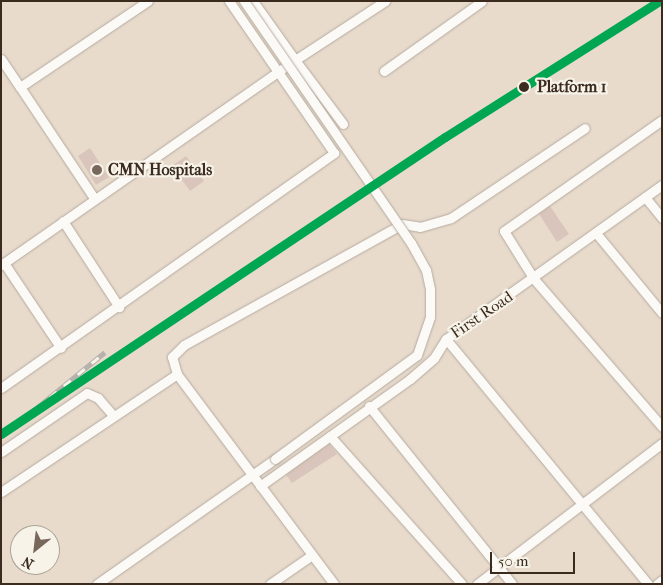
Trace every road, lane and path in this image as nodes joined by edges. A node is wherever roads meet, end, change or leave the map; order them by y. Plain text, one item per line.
1 (148, 1) edge
2 (228, 1) edge
3 (244, 1) edge
4 (253, 1) edge
5 (385, 1) edge
6 (482, 1) edge
7 (1, 59) edge
8 (295, 60) junction
9 (384, 71) dead end
10 (278, 72) junction
11 (20, 87) junction
12 (662, 120) edge
13 (343, 124) dead end
14 (585, 128) dead end
15 (662, 185) edge
16 (645, 197) junction
17 (94, 198) junction
18 (662, 218) edge
19 (63, 220) junction
20 (596, 233) junction
21 (3, 264) edge
22 (534, 279) junction
23 (119, 308) junction
24 (662, 313) edge
25 (446, 339) junction
26 (61, 348) junction
27 (177, 374) junction
28 (2, 385) edge
29 (369, 406) junction
30 (113, 415) junction
31 (662, 427) edge
32 (330, 436) junction
33 (662, 443) edge
34 (1, 452) edge
35 (252, 476) junction
36 (260, 486) junction
37 (1, 492) edge
38 (582, 503) junction
39 (312, 555) junction
40 (495, 566) junction
41 (662, 580) edge
42 (97, 584) edge
43 (270, 584) edge
44 (334, 584) edge
45 (462, 584) edge
46 (477, 584) edge
47 (512, 584) edge
48 (648, 584) edge
49 (657, 584) edge

1 - 11 street
2 - 10 street
3 - 35 street, bridge
4 - 8 street
5 - 8 street
6 - 9 street
7 - 11 street
8 - 10 street
8 - 13 street
10 - 17 street
10 - 23 street
11 - 17 street
12 - 22 street
14 - 27 street
15 - 16 street, First Road
16 - 18 street
16 - 20 street, First Road
17 - 19 street
19 - 21 street
19 - 23 street
20 - 22 street, First Road
20 - 24 street
21 - 26 street
22 - 25 street, First Road
22 - 31 street
23 - 26 street
25 - 29 street, First Road
25 - 38 street
26 - 28 street
27 - 30 street
27 - 35 street
29 - 32 street, First Road
29 - 40 street
30 - 34 street
30 - 37 street
32 - 36 street, First Road
32 - 45 street
33 - 38 street
35 - 36 street
35 - 42 street
36 - 39 street
38 - 40 street
38 - 48 street
39 - 43 street
39 - 44 street
40 - 46 street
40 - 47 street
41 - 49 street

